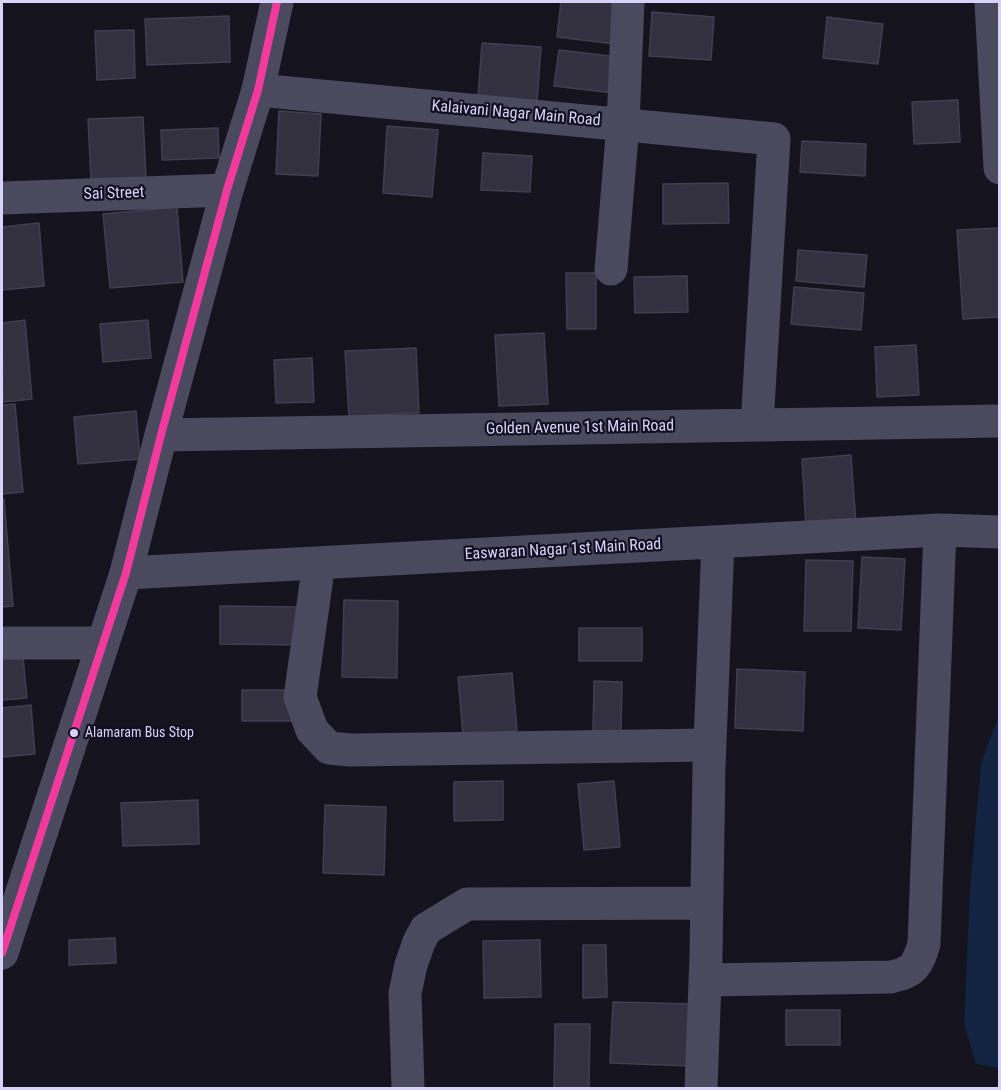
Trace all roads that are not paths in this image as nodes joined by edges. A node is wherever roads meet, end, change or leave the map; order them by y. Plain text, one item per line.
1 (277, 2) edge
2 (628, 2) edge
3 (991, 2) edge
4 (258, 90) junction
5 (623, 124) junction
6 (999, 168) edge
7 (227, 190) junction
8 (2, 198) edge
9 (611, 269) dead end
10 (999, 421) edge
11 (757, 425) junction
12 (161, 435) junction
13 (940, 530) junction
14 (999, 532) edge
15 (718, 542) junction
16 (319, 563) junction
17 (126, 573) junction
18 (2, 643) edge
19 (102, 643) junction
20 (710, 745) junction
21 (707, 903) junction
22 (2, 953) edge
23 (705, 980) junction
24 (408, 1089) edge
25 (701, 1089) edge

1 - 4 street
2 - 5 street
3 - 6 street
4 - 5 street, Kalaivani Nagar Main Road
4 - 7 street
5 - 9 street
5 - 11 street, Kalaivani Nagar Main Road
7 - 8 street, Sai Street
7 - 12 street
10 - 11 street, Golden Avenue 1st Main Road
11 - 12 street, Golden Avenue 1st Main Road
12 - 17 street
13 - 14 street, Easwaran Nagar 1st Main Road
13 - 15 street, Easwaran Nagar 1st Main Road
13 - 23 street
15 - 16 street, Easwaran Nagar 1st Main Road
15 - 20 street
16 - 17 street, Easwaran Nagar 1st Main Road
16 - 20 street
17 - 19 street
18 - 19 street
19 - 22 street
20 - 21 street
21 - 23 street
21 - 24 street
23 - 25 street

